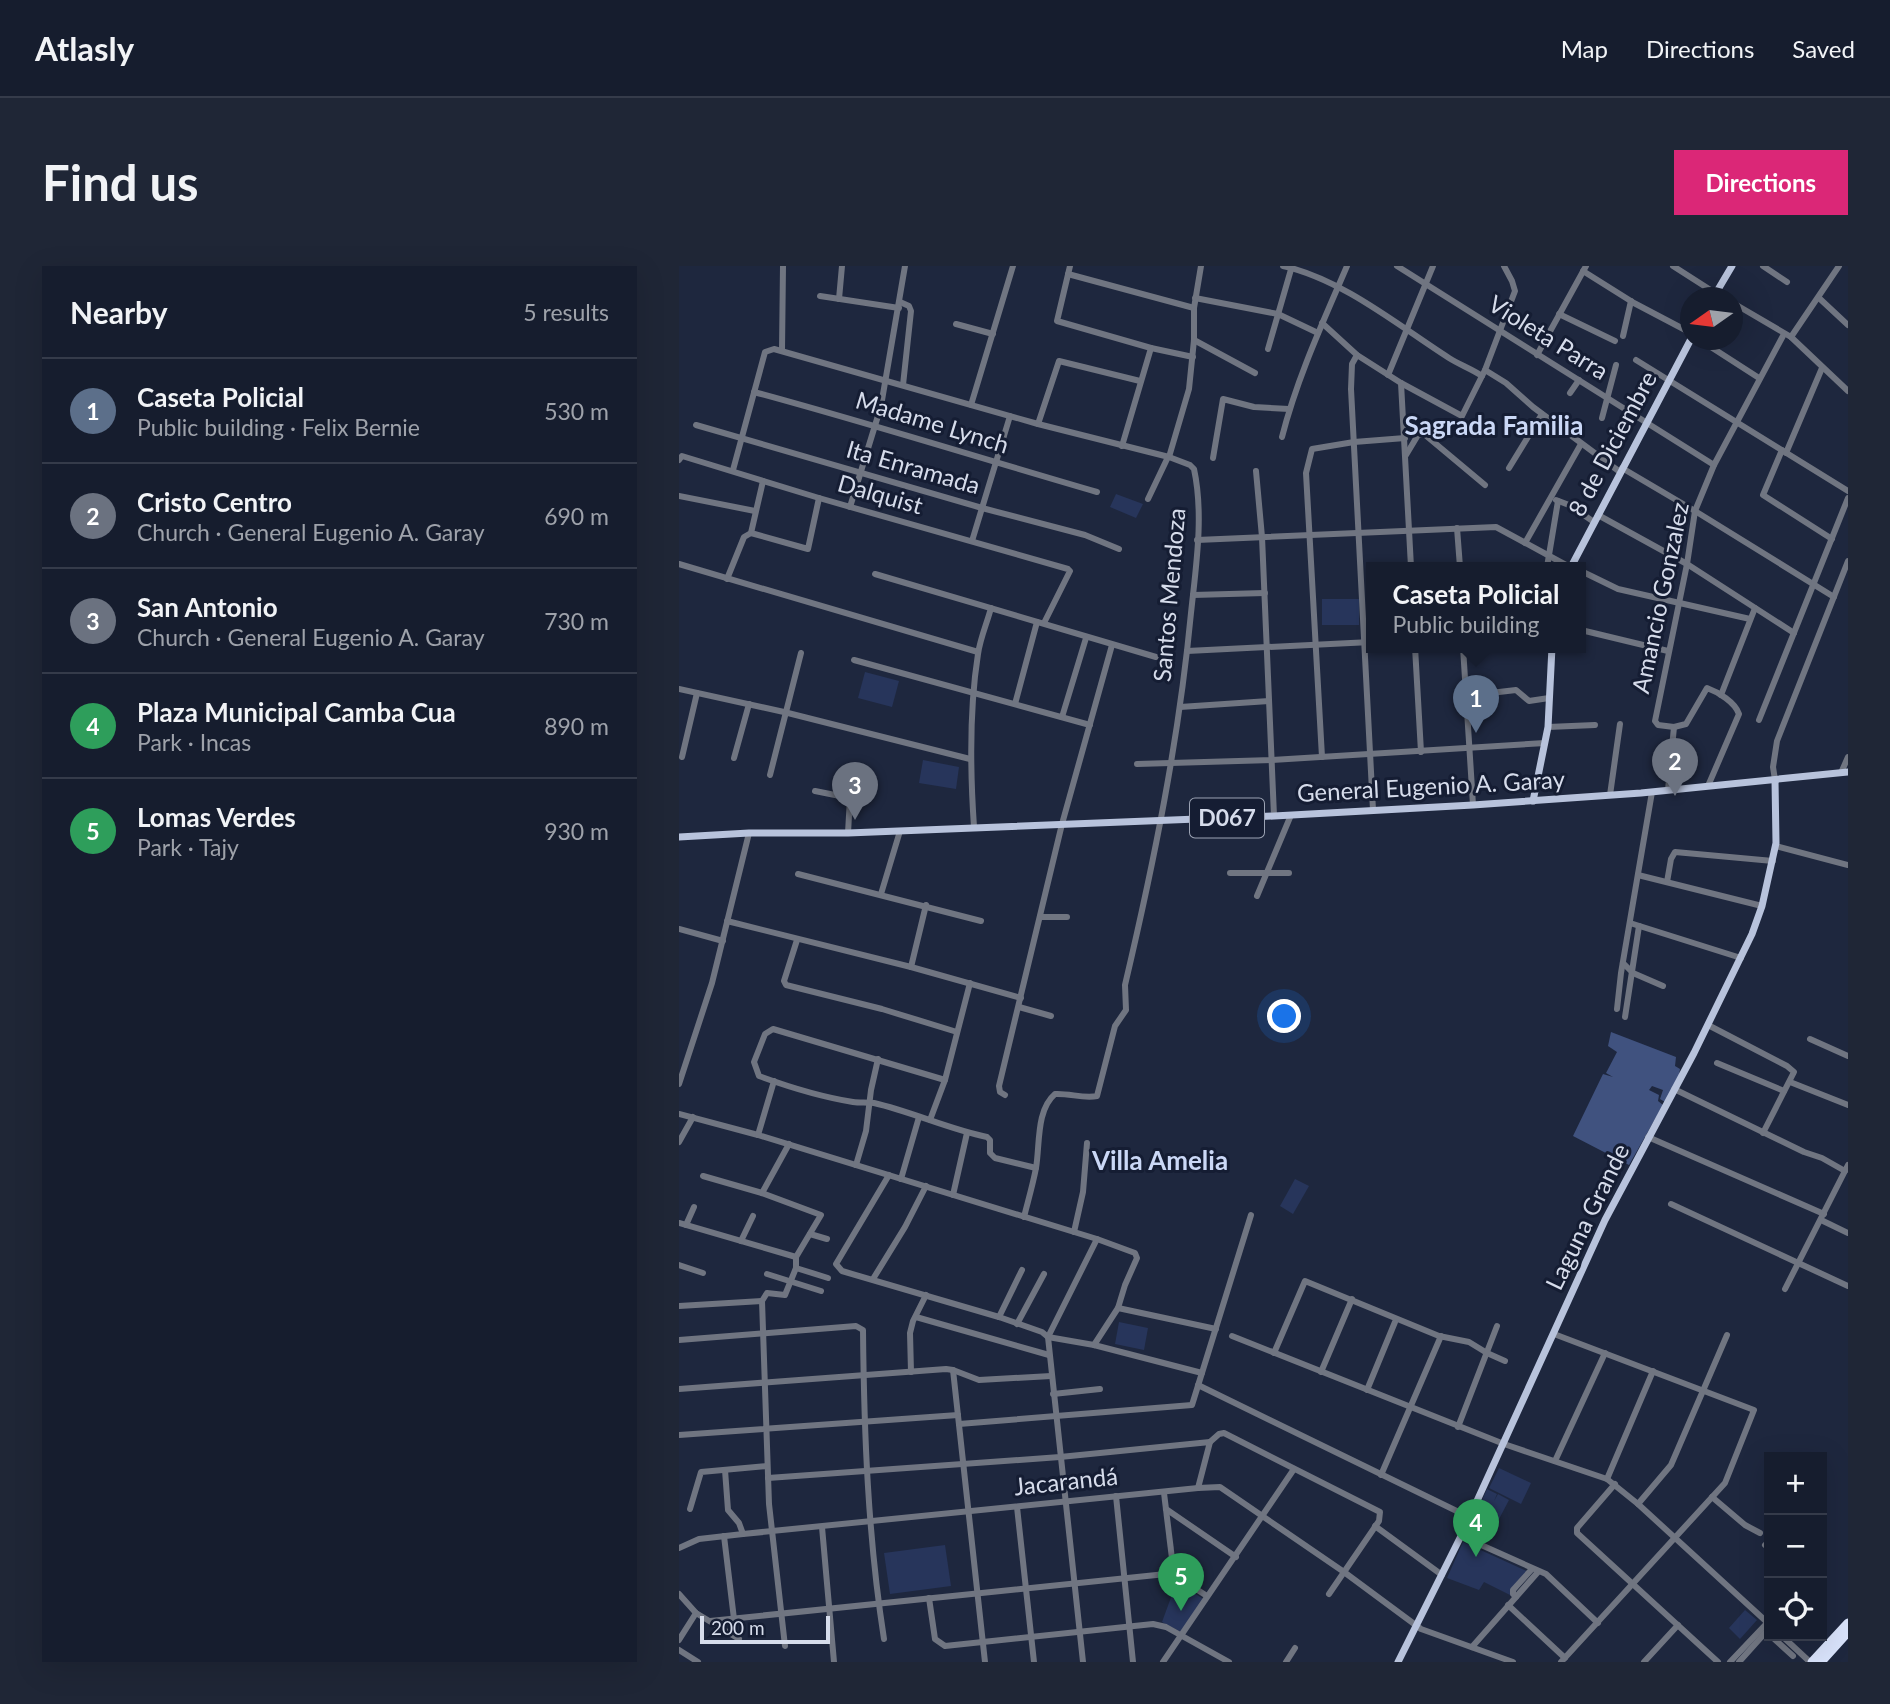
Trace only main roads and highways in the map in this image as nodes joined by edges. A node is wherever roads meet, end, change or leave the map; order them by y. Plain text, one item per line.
1 (1732, 266) edge
2 (1722, 287) edge
3 (1685, 350) edge
4 (1570, 562) edge
5 (1552, 653) edge
6 (1845, 773) edge
7 (1775, 780) junction
8 (1533, 801) junction
9 (679, 837) edge
10 (1848, 1623) edge
11 (1848, 1632) edge
12 (1398, 1662) edge
13 (1811, 1662) edge
14 (1821, 1662) edge

1 - 2 main road
3 - 4 main road, 8 de Diciembre
5 - 8 main road
6 - 7 main road, General Eugenio A. Garay / D067
7 - 8 main road, General Eugenio A. Garay / D067
7 - 12 main road, Laguna Grande
8 - 9 main road, General Eugenio A. Garay / D067
10 - 13 highway
11 - 14 highway

